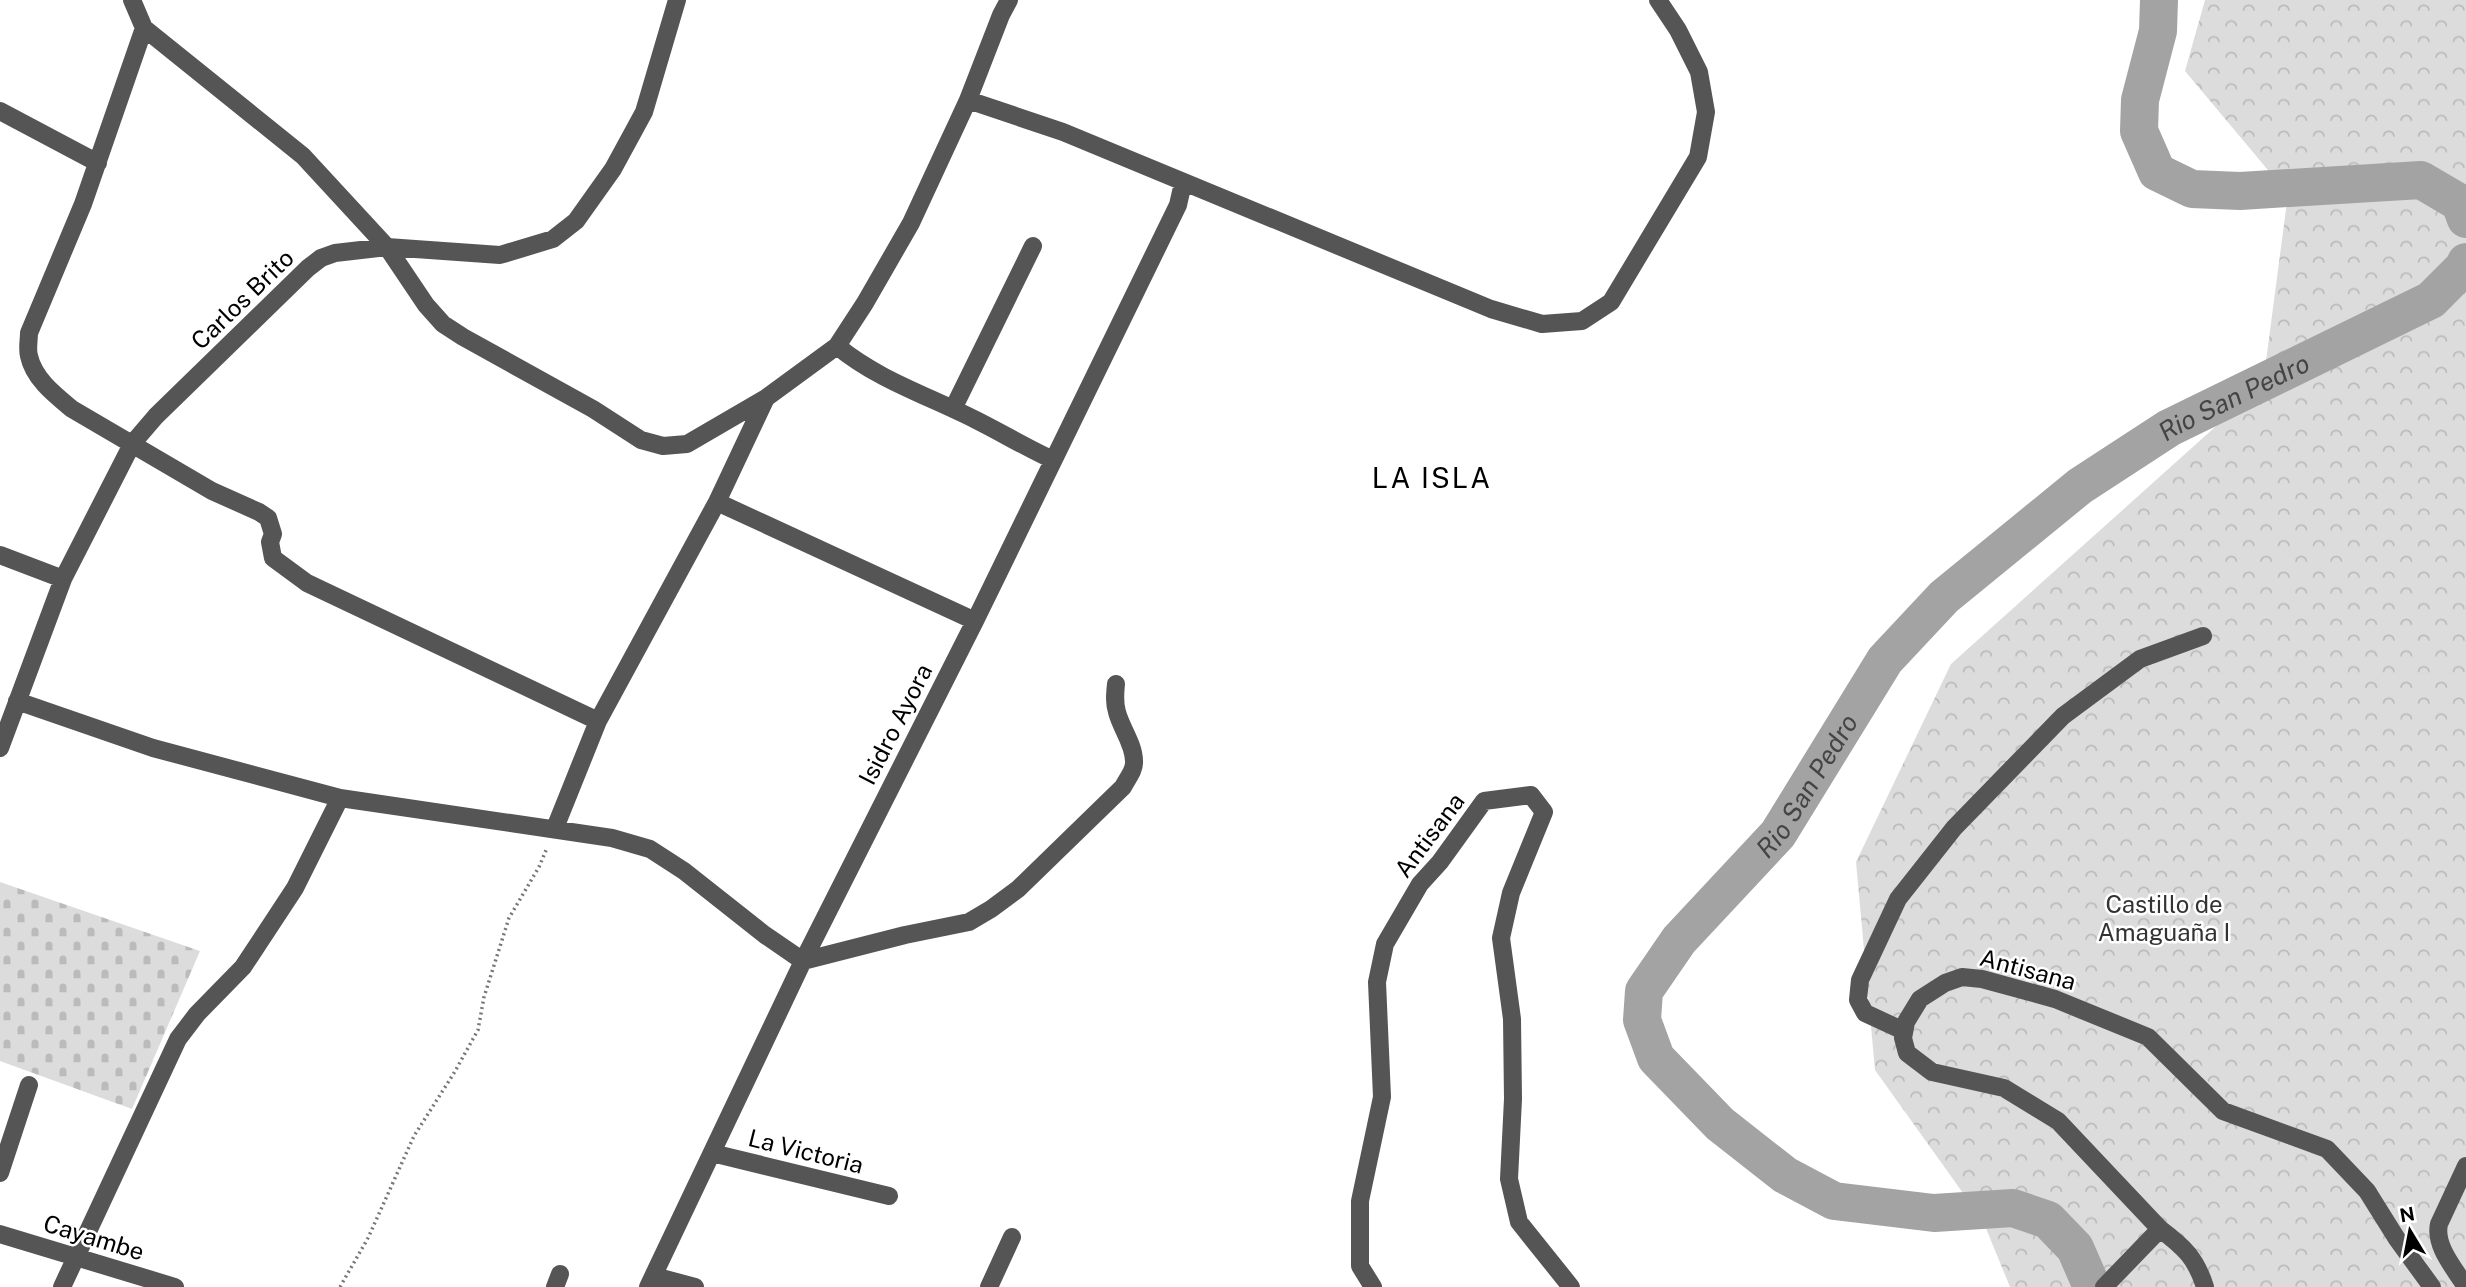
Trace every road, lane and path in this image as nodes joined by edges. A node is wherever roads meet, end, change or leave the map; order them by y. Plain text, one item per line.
1 (132, 0) edge
2 (677, 0) edge
3 (1009, 0) edge
4 (1658, 0) edge
5 (144, 28) junction
6 (968, 100) junction
7 (0, 111) edge
8 (98, 163) junction
9 (1184, 183) junction
10 (1033, 246) dead end
11 (387, 247) junction
12 (837, 346) junction
13 (766, 398) junction
14 (953, 409) junction
15 (132, 444) junction
16 (1053, 460) junction
17 (717, 502) junction
18 (0, 555) edge
19 (63, 579) junction
20 (975, 621) junction
21 (2203, 635) dead end
22 (1116, 684) dead end
23 (17, 701) junction
24 (598, 721) junction
25 (4, 722) edge
26 (0, 748) edge
27 (340, 798) junction
28 (555, 828) junction
29 (803, 961) junction
30 (1905, 1031) junction
31 (29, 1085) dead end
32 (712, 1153) junction
33 (2466, 1166) edge
34 (0, 1173) edge
35 (889, 1196) dead end
36 (2161, 1229) junction
37 (0, 1234) edge
38 (1012, 1237) dead end
39 (75, 1257) junction
40 (651, 1281) edge
41 (2465, 1281) edge
42 (62, 1287) edge
43 (175, 1287) edge
44 (340, 1287) edge
45 (695, 1287) edge
46 (989, 1287) edge
47 (1373, 1287) edge
48 (1572, 1287) edge
49 (2104, 1287) edge
50 (2205, 1287) edge
51 (2432, 1287) edge

1 - 5 street
2 - 11 street, Carlos Brito
3 - 6 street
4 - 9 street
5 - 8 street
5 - 11 street
6 - 9 street
6 - 12 street
7 - 8 street
8 - 15 street
9 - 16 street, Isidro Ayora
10 - 14 street
11 - 13 street
11 - 15 street, Carlos Brito
12 - 13 street
12 - 14 street
13 - 17 street
14 - 16 street
15 - 19 street, Carlos Brito
15 - 24 street
16 - 20 street, Isidro Ayora
17 - 20 street
17 - 24 street
18 - 19 street
19 - 23 street, Carlos Brito
20 - 29 street, Isidro Ayora
21 - 30 street
22 - 29 street
23 - 25 street, Carlos Brito
23 - 27 street
24 - 28 street
25 - 26 street, Carlos Brito
27 - 28 street
27 - 39 street
28 - 29 street
28 - 44 path
29 - 32 street, Isidro Ayora
30 - 36 street
30 - 51 street, Antisana
31 - 34 street
32 - 35 street, La Victoria
32 - 40 street, Isidro Ayora
33 - 41 street
36 - 49 street
36 - 50 street
37 - 39 street, Cayambe
38 - 46 street
39 - 42 street
39 - 43 street, Cayambe
40 - 45 street
47 - 48 street, Antisana

